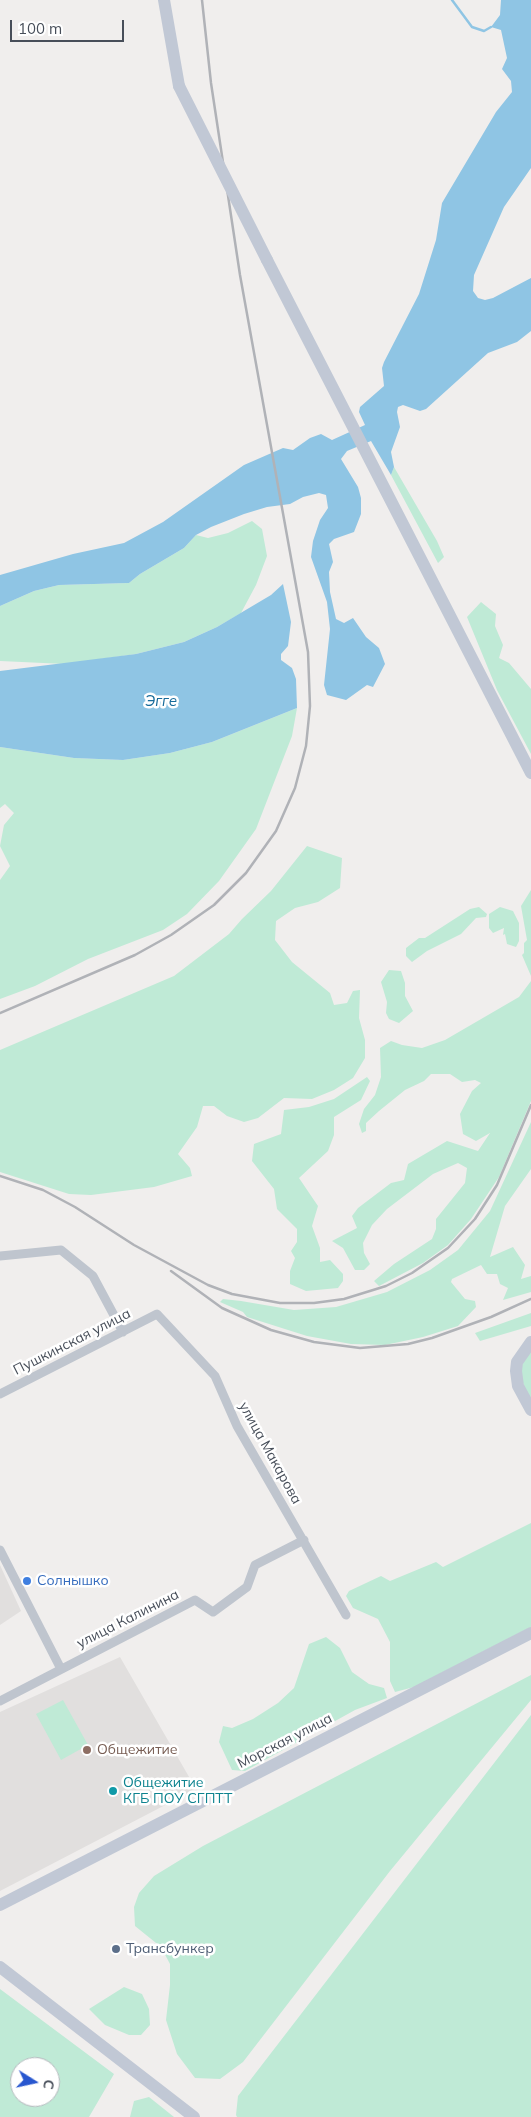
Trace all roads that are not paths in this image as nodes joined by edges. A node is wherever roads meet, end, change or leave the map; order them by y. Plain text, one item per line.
1 (164, 0) edge
2 (531, 773) edge
3 (0, 1256) edge
4 (158, 1314) joint
5 (123, 1332) junction
6 (531, 1342) edge
7 (0, 1394) edge
8 (531, 1410) edge
9 (304, 1540) junction
10 (0, 1550) edge
11 (346, 1615) dead end
12 (531, 1633) edge
13 (61, 1669) junction
14 (0, 1701) edge
15 (0, 1905) edge
16 (0, 1967) edge
17 (194, 2117) edge

1 - 2 main road, bridge
3 - 5 street
4 - 5 street, Пушкинская улица
4 - 9 street, улица Макарова
5 - 7 street, Пушкинская улица
6 - 8 main road
9 - 11 street, улица Макарова
9 - 13 street, улица Калинина
10 - 13 street
12 - 15 main road, Морская улица
13 - 14 street, улица Калинина
16 - 17 main road

